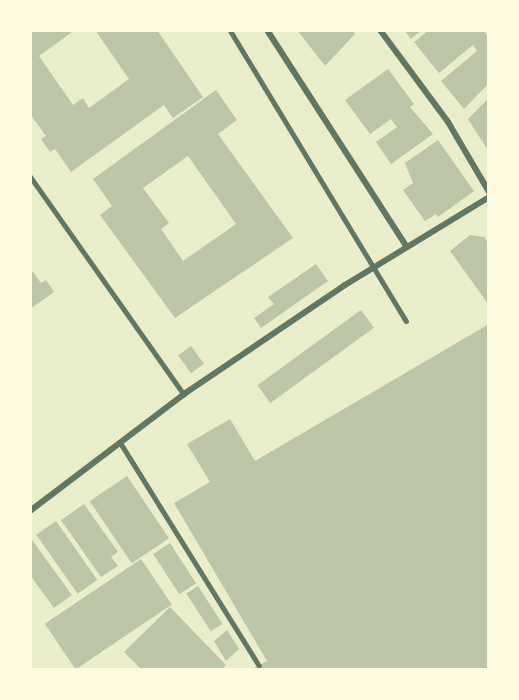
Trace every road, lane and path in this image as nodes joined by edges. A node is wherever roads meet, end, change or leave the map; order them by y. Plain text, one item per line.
1 (230, 30) edge
2 (267, 30) edge
3 (380, 30) edge
4 (30, 176) edge
5 (489, 192) edge
6 (489, 197) edge
7 (406, 247) junction
8 (406, 321) dead end
9 (184, 394) junction
10 (120, 442) junction
11 (30, 511) edge
12 (259, 665) dead end

1 - 8 lane
2 - 7 street
3 - 5 street
4 - 9 lane
6 - 7 street
7 - 9 street
9 - 10 street
10 - 11 street
10 - 12 lane

